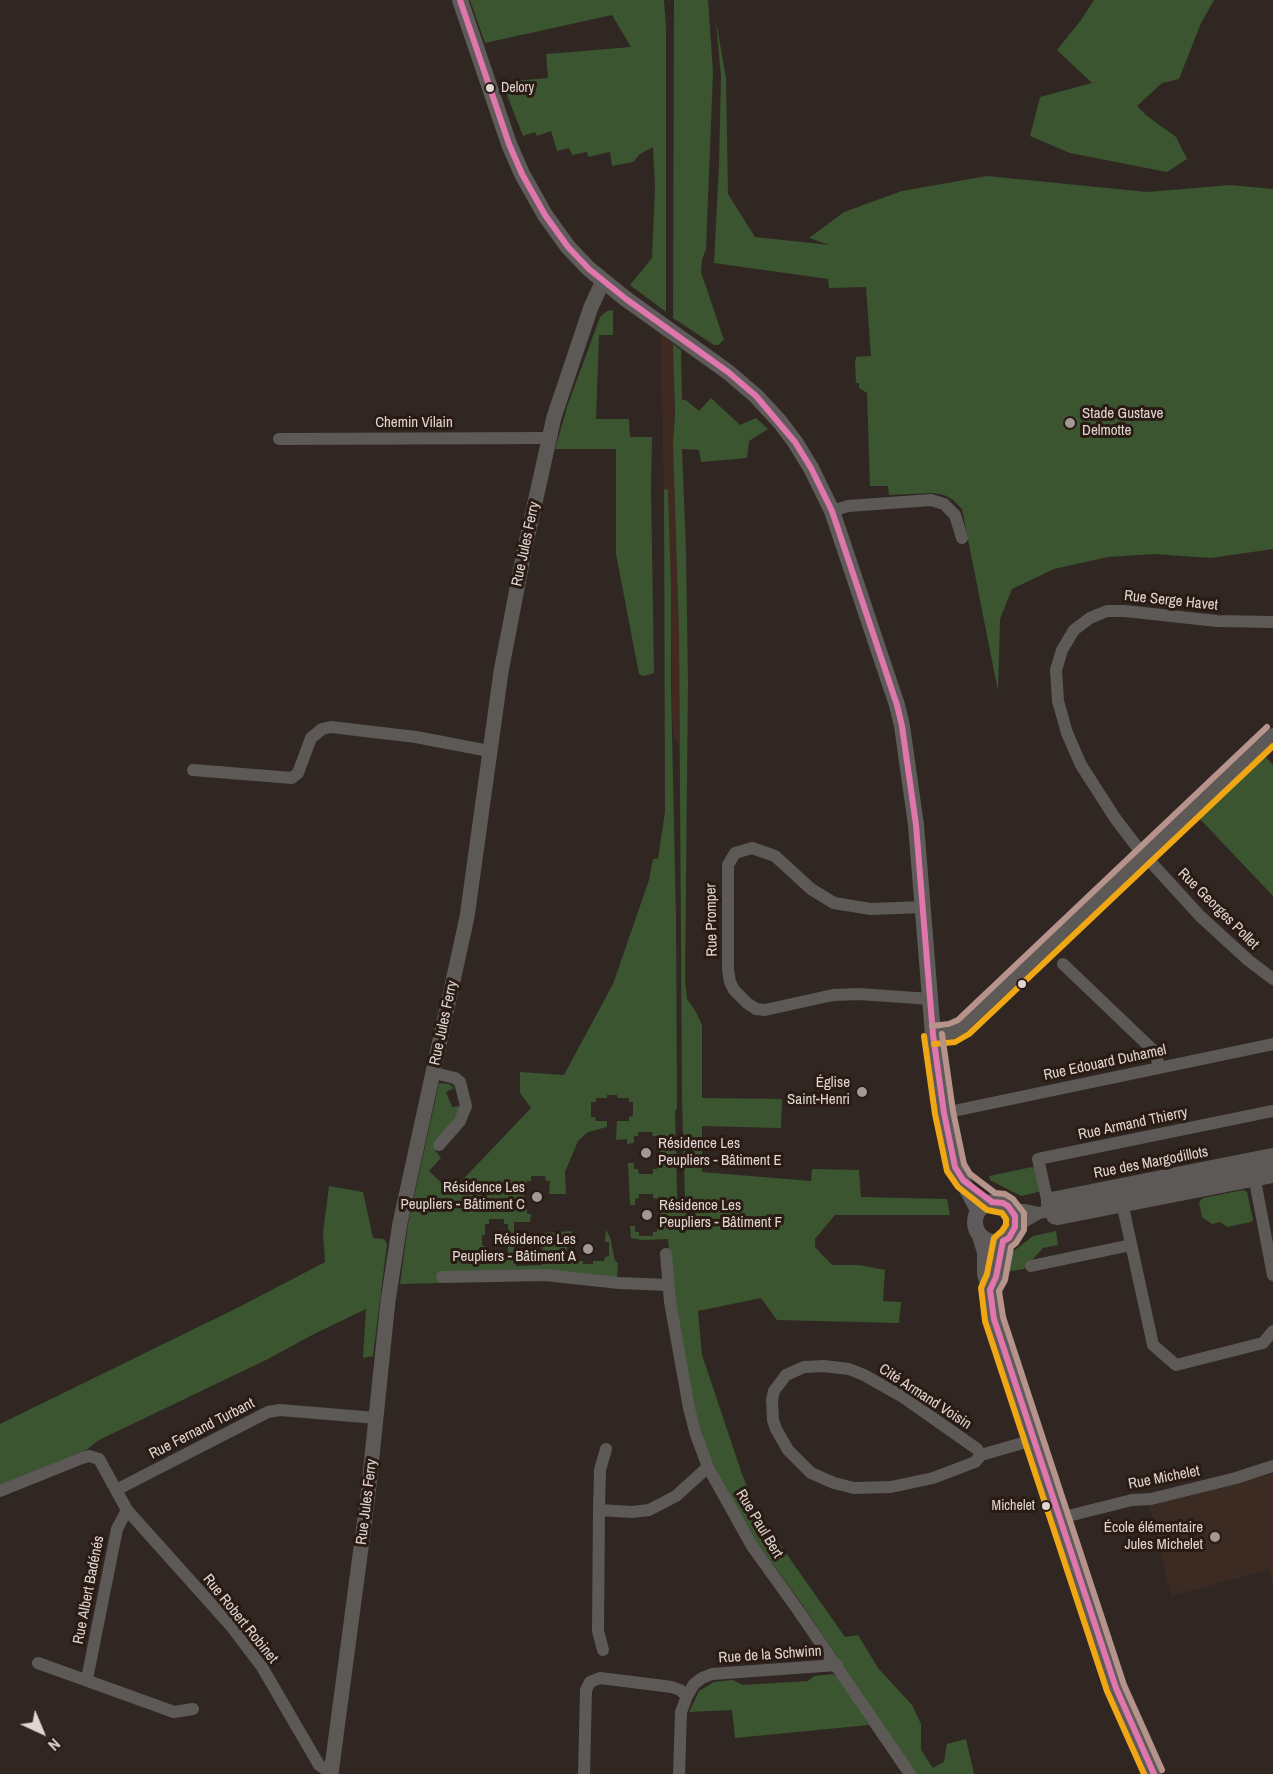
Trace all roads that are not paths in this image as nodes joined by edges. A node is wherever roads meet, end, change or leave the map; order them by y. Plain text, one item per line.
1 (460, 0) edge
2 (603, 281) junction
3 (549, 438) junction
4 (279, 439) dead end
5 (832, 511) junction
6 (962, 538) dead end
7 (1273, 622) edge
8 (1273, 734) edge
9 (489, 751) junction
10 (193, 770) dead end
11 (1145, 855) junction
12 (923, 907) junction
13 (1063, 964) dead end
14 (1273, 980) edge
15 (930, 999) junction
16 (933, 1035) junction
17 (1273, 1044) edge
18 (1159, 1067) junction
19 (434, 1073) junction
20 (1273, 1111) edge
21 (944, 1113) junction
22 (439, 1145) dead end
23 (1273, 1154) edge
24 (1273, 1165) edge
25 (1273, 1177) edge
26 (1255, 1181) junction
27 (985, 1206) junction
28 (1045, 1207) junction
29 (1123, 1207) junction
30 (1014, 1219) junction
31 (980, 1236) junction
32 (1003, 1241) junction
33 (1131, 1245) junction
34 (666, 1254) dead end
35 (1031, 1266) dead end
36 (1273, 1275) edge
37 (442, 1277) dead end
38 (668, 1285) junction
39 (990, 1290) junction
40 (1273, 1331) edge
41 (376, 1418) junction
42 (1033, 1440) junction
43 (606, 1449) dead end
44 (981, 1455) junction
45 (1273, 1466) edge
46 (708, 1467) junction
47 (116, 1490) junction
48 (0, 1491) edge
49 (127, 1510) junction
50 (599, 1510) junction
51 (1060, 1518) junction
52 (603, 1650) dead end
53 (38, 1663) dead end
54 (837, 1665) junction
55 (87, 1679) junction
56 (687, 1696) junction
57 (194, 1709) dead end
58 (331, 1774) edge
59 (584, 1774) edge
60 (678, 1774) edge
61 (910, 1774) edge
62 (1154, 1774) edge

1 - 2 main road
2 - 3 street, Rue Jules Ferry
2 - 5 main road
3 - 4 street, Chemin Vilain
3 - 9 street, Rue Jules Ferry
5 - 6 street
5 - 12 main road
7 - 11 street, Rue Serge Havet
8 - 11 street
9 - 10 street
9 - 19 street, Rue Jules Ferry
11 - 14 street, Rue Georges Pollet
11 - 16 street
12 - 15 main road
12 - 15 street, Rue Promper
13 - 18 street
15 - 16 main road
16 - 21 main road
17 - 18 street, Rue Edouard Duhamel
18 - 21 street, Rue Edouard Duhamel
19 - 22 street
19 - 41 street, Rue Jules Ferry
20 - 28 street, Rue Armand Thierry
21 - 27 main road
23 - 28 street, Rue des Margodillots
24 - 28 street, Rue des Margodillots
25 - 26 street
26 - 29 street
26 - 36 street
27 - 30 main road
27 - 31 main road
28 - 29 street
28 - 30 street, Rue des Margodillots
29 - 33 street
30 - 32 main road
31 - 32 main road
31 - 39 main road
32 - 39 main road
33 - 35 street
33 - 40 street
34 - 38 street, Rue Paul Bert
37 - 38 street
38 - 46 street, Rue Paul Bert
39 - 42 main road
41 - 47 street, Rue Fernand Turbant
41 - 58 street, Rue Jules Ferry
42 - 44 street, Cité Armand Voisin
42 - 51 main road
43 - 50 street
44 - 44 street, Cité Armand Voisin
45 - 51 street, Rue Michelet
46 - 50 street
46 - 54 street, Rue Paul Bert
47 - 48 street, Rue Robert Robinet
47 - 49 street, Rue Robert Robinet
49 - 55 street, Rue Albert Badénés
49 - 58 street, Rue Robert Robinet
50 - 52 street
51 - 62 main road
53 - 55 street
54 - 56 street, Rue de la Schwinn
54 - 61 street, Rue Paul Bert
55 - 57 street
56 - 59 street
56 - 60 street

